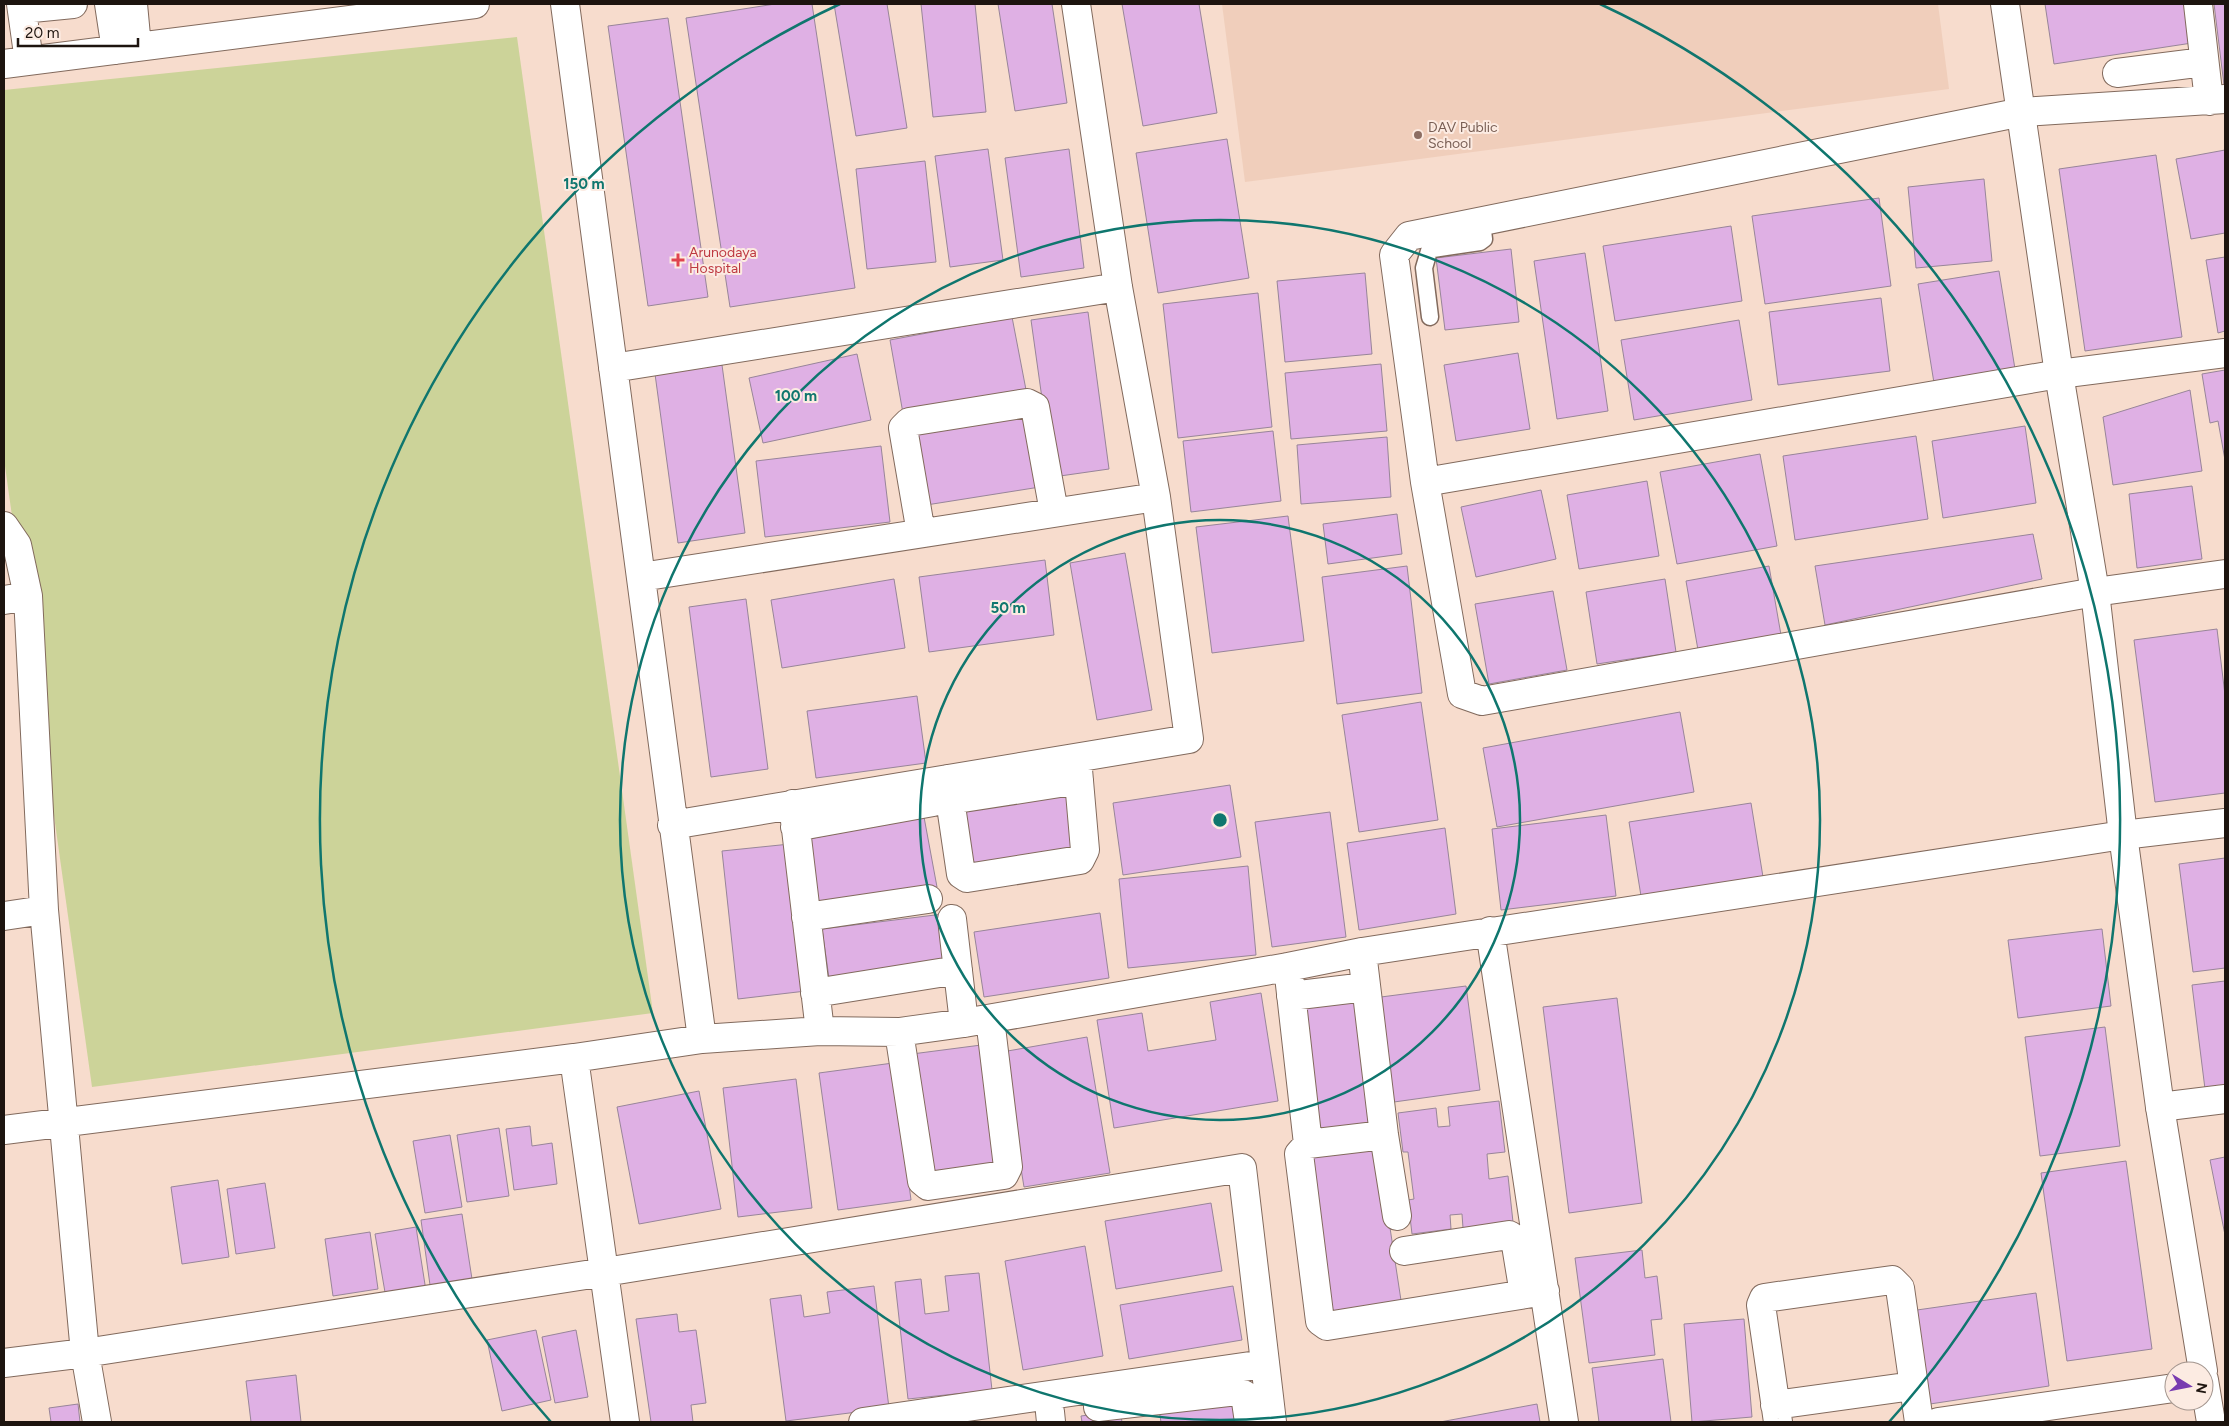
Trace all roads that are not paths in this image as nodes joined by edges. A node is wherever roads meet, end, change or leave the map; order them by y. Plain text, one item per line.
1 (73, 4) edge
2 (108, 4) edge
3 (133, 4) edge
4 (475, 4) edge
5 (565, 4) edge
6 (1076, 4) edge
7 (2005, 4) edge
8 (2198, 4) edge
9 (21, 6) edge
10 (126, 48) junction
11 (17, 62) edge
12 (2204, 62) junction
13 (2117, 73) dead end
14 (2217, 100) edge
15 (2022, 112) junction
16 (1482, 223) junction
17 (1118, 288) junction
18 (1430, 317) dead end
19 (2225, 353) edge
20 (613, 368) junction
21 (2059, 374) junction
22 (1424, 482) junction
23 (1156, 497) junction
24 (1054, 512) junction
25 (4, 526) edge
26 (921, 533) junction
27 (2225, 574) edge
28 (641, 577) junction
29 (2095, 592) junction
30 (16, 598) edge
31 (1078, 769) junction
32 (940, 791) junction
33 (794, 816) junction
34 (2225, 824) edge
35 (672, 825) junction
36 (2123, 835) junction
37 (940, 853) dead end
38 (928, 899) dead end
39 (44, 910) junction
40 (4, 916) edge
41 (806, 917) junction
42 (952, 919) dead end
43 (1490, 931) junction
44 (1362, 952) junction
45 (1288, 967) junction
46 (958, 970) junction
47 (1366, 987) junction
48 (816, 992) junction
49 (1291, 996) junction
50 (982, 1026) junction
51 (820, 1031) junction
52 (702, 1039) junction
53 (900, 1040) junction
54 (574, 1058) junction
55 (2225, 1099) edge
56 (2160, 1107) junction
57 (63, 1122) junction
58 (4, 1130) edge
59 (1384, 1135) junction
60 (1308, 1144) junction
61 (974, 1179) junction
62 (977, 1210) junction
63 (1397, 1216) dead end
64 (1404, 1251) dead end
65 (605, 1272) junction
66 (1534, 1293) junction
67 (85, 1353) junction
68 (2201, 1361) edge
69 (4, 1363) edge
70 (1264, 1364) junction
71 (1914, 1386) junction
72 (2164, 1389) edge
73 (1136, 1403) edge
74 (1776, 1413) edge
75 (1051, 1417) edge
76 (966, 1418) edge
77 (97, 1422) edge
78 (625, 1422) edge
79 (863, 1422) edge
80 (1249, 1422) edge
81 (1272, 1422) edge
82 (1564, 1422) edge
83 (1919, 1422) edge
84 (1938, 1422) edge

1 - 9 street
2 - 10 street
3 - 10 street
4 - 10 street
5 - 20 street
6 - 17 street
7 - 15 street
8 - 12 street
9 - 11 street
10 - 11 street
12 - 13 street
12 - 14 street
14 - 15 street
15 - 16 street
15 - 21 street
16 - 18 lane
16 - 22 street
17 - 20 street
17 - 23 street
19 - 21 street
20 - 28 street
21 - 22 street
21 - 29 street
22 - 29 street
23 - 24 street
23 - 31 street
24 - 26 street
24 - 26 street
25 - 30 street
26 - 28 street
27 - 29 street
28 - 35 street
29 - 36 street
30 - 39 street
31 - 32 street
31 - 32 street
32 - 33 street
32 - 37 street
33 - 35 street
33 - 41 street
34 - 36 street
35 - 52 street
36 - 43 street
36 - 56 street
38 - 41 street
39 - 40 street
39 - 57 street
41 - 48 street
42 - 46 street
43 - 44 street
43 - 66 street
44 - 45 street
44 - 47 street
45 - 49 street
45 - 50 street
46 - 48 street
46 - 50 street
47 - 49 street
47 - 59 street
48 - 51 street
49 - 60 street
50 - 53 street
50 - 61 street
51 - 52 street
51 - 53 street
52 - 54 street
53 - 61 street
54 - 57 street
54 - 65 street
55 - 56 street
56 - 68 street
57 - 58 street
57 - 67 street
59 - 60 street
59 - 63 street
60 - 66 street
61 - 62 street
62 - 65 street
62 - 70 street
64 - 66 street
65 - 67 street
65 - 78 street
66 - 82 street
67 - 69 street
67 - 77 street
70 - 73 street
70 - 81 street
71 - 74 street
71 - 74 street
71 - 83 street
72 - 84 street
73 - 75 street
73 - 76 street
73 - 80 street
75 - 76 street
76 - 79 street

